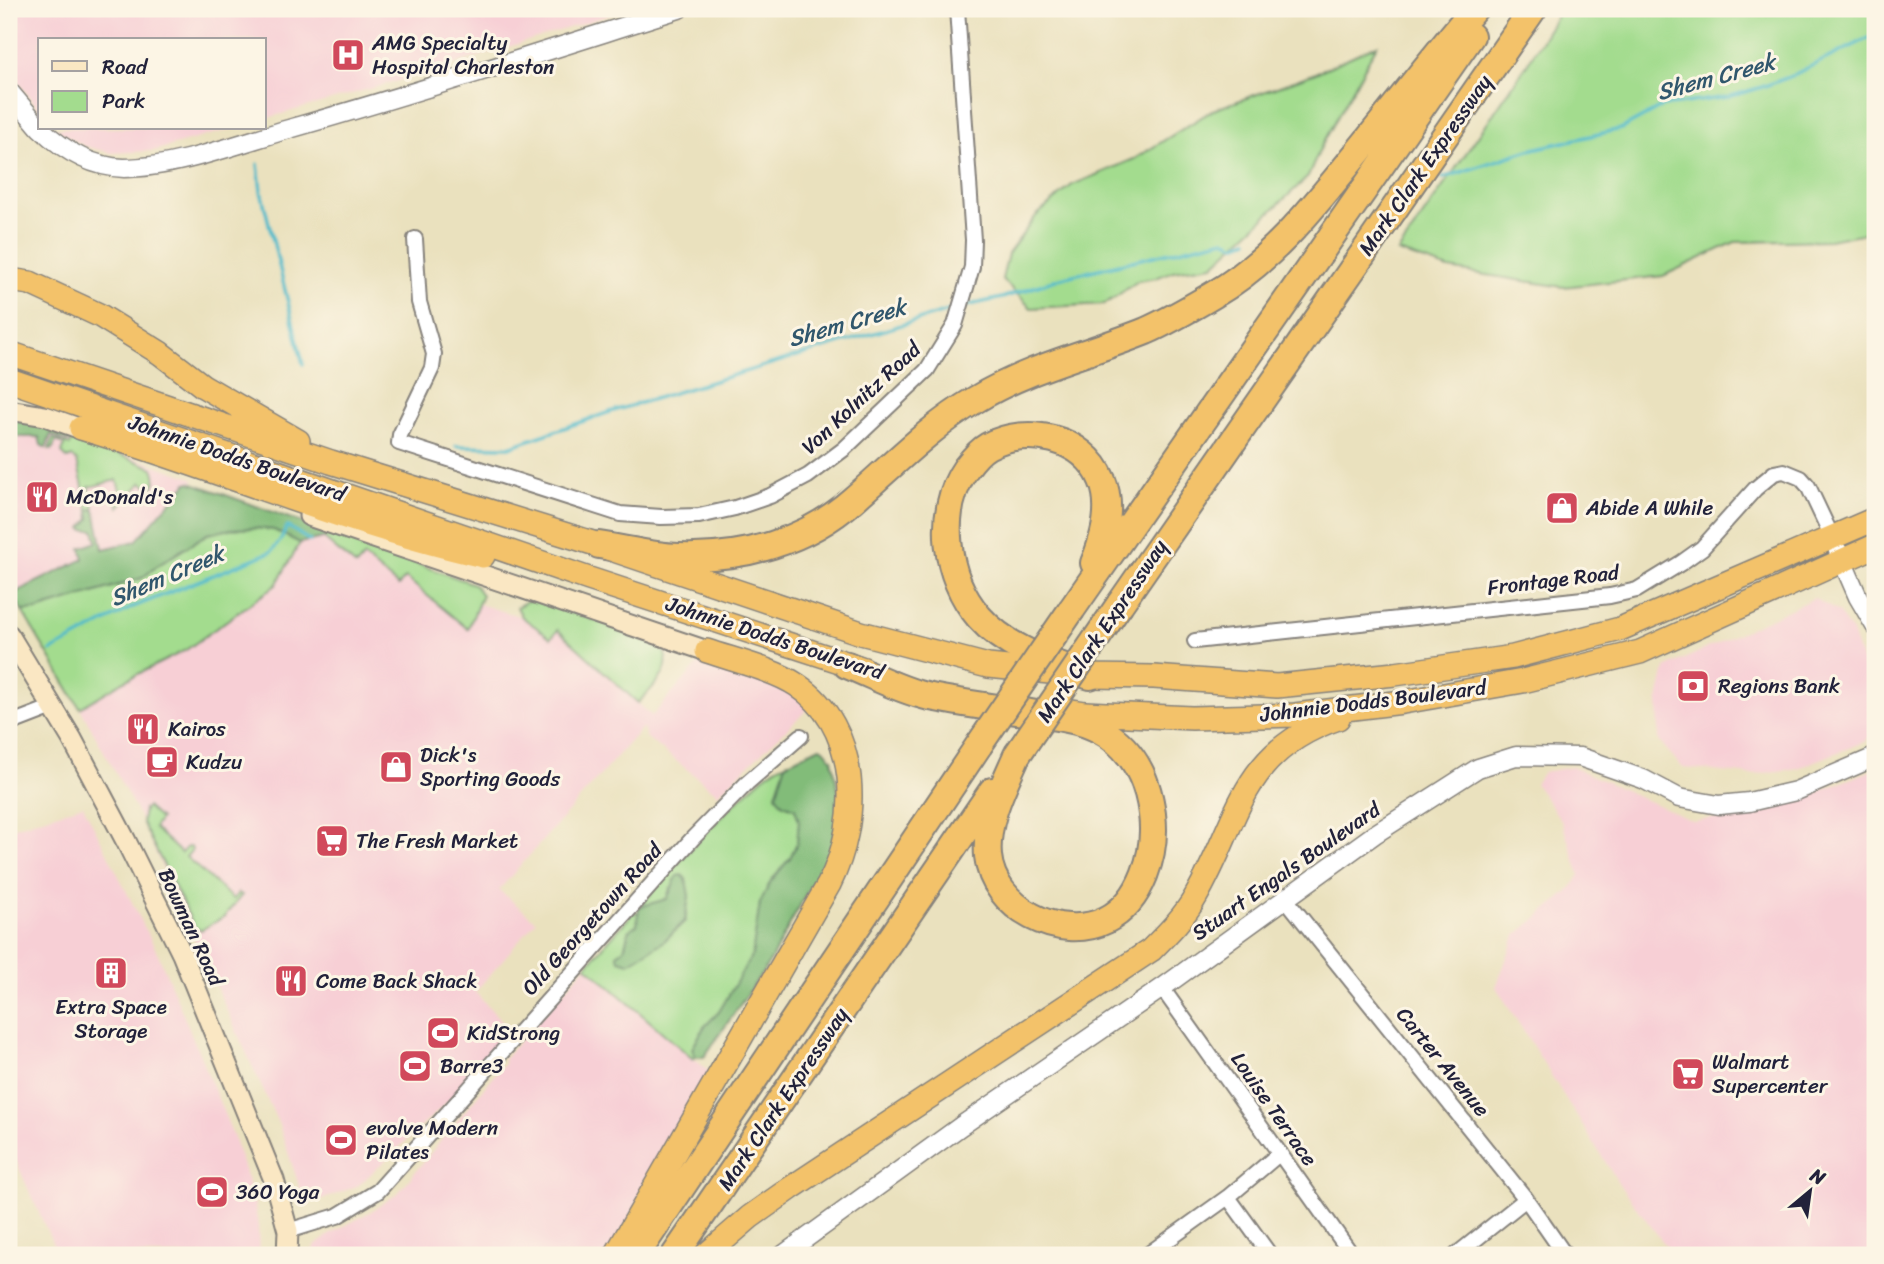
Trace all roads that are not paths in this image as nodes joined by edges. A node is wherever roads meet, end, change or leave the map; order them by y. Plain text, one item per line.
1 (679, 9) edge
2 (957, 9) edge
3 (1474, 9) edge
4 (1490, 9) edge
5 (1533, 9) edge
6 (9, 91) edge
7 (38, 126) edge
8 (42, 130) edge
9 (415, 239) dead end
10 (9, 280) edge
11 (9, 353) edge
12 (9, 380) edge
13 (9, 410) edge
14 (81, 428) junction
15 (331, 461) junction
16 (1875, 519) edge
17 (1833, 539) junction
18 (599, 545) junction
19 (1875, 546) edge
20 (1842, 561) junction
21 (589, 579) junction
22 (1072, 609) junction
23 (1875, 626) edge
24 (9, 635) edge
25 (1195, 641) dead end
26 (707, 651) joint
27 (846, 665) junction
28 (1090, 676) junction
29 (1374, 705) junction
30 (53, 707) junction
31 (9, 724) edge
32 (802, 736) dead end
33 (1017, 755) junction
34 (1872, 755) edge
35 (1285, 898) junction
36 (1162, 988) junction
37 (1280, 1153) junction
38 (1228, 1197) junction
39 (1526, 1199) junction
40 (288, 1231) junction
41 (287, 1255) edge
42 (616, 1255) edge
43 (636, 1255) edge
44 (675, 1255) edge
45 (706, 1255) edge
46 (783, 1255) edge
47 (1147, 1255) edge
48 (1270, 1255) edge
49 (1352, 1255) edge
50 (1456, 1255) edge
51 (1565, 1255) edge

1 - 8 street
2 - 9 street, Von Kolnitz Road
3 - 18 highway
4 - 22 highway, Mark Clark Expressway
5 - 33 highway, Mark Clark Expressway, bridge
6 - 7 street
10 - 15 highway
11 - 15 highway, Johnnie Dodds Boulevard
12 - 21 highway, Johnnie Dodds Boulevard
13 - 14 main road, Johnnie Dodds Boulevard
14 - 21 highway
14 - 26 main road, Johnnie Dodds Boulevard
15 - 18 highway, Johnnie Dodds Boulevard
16 - 17 highway, Johnnie Dodds Boulevard
17 - 20 street
17 - 25 street, Frontage Road
17 - 28 highway, Johnnie Dodds Boulevard
18 - 28 highway, Johnnie Dodds Boulevard
19 - 20 highway, Johnnie Dodds Boulevard
20 - 23 street
20 - 29 highway, Johnnie Dodds Boulevard
21 - 27 highway, Johnnie Dodds Boulevard
22 - 28 highway
22 - 43 highway, Mark Clark Expressway, bridge
24 - 30 main road, Bowman Road
26 - 42 highway
27 - 29 highway, Johnnie Dodds Boulevard
27 - 33 highway
29 - 45 highway
30 - 31 street
30 - 40 main road, Bowman Road
32 - 40 street, Old Georgetown Road
33 - 44 highway, Mark Clark Expressway
34 - 35 street, Stuart Engals Boulevard
35 - 36 street, Stuart Engals Boulevard
35 - 39 street, Carter Avenue
36 - 37 street, Louise Terrace
36 - 46 street, Stuart Engals Boulevard
37 - 38 street
37 - 49 street, Louise Terrace
38 - 47 street
38 - 48 street
39 - 50 street
39 - 51 street, Carter Avenue
40 - 41 main road, Bowman Road

